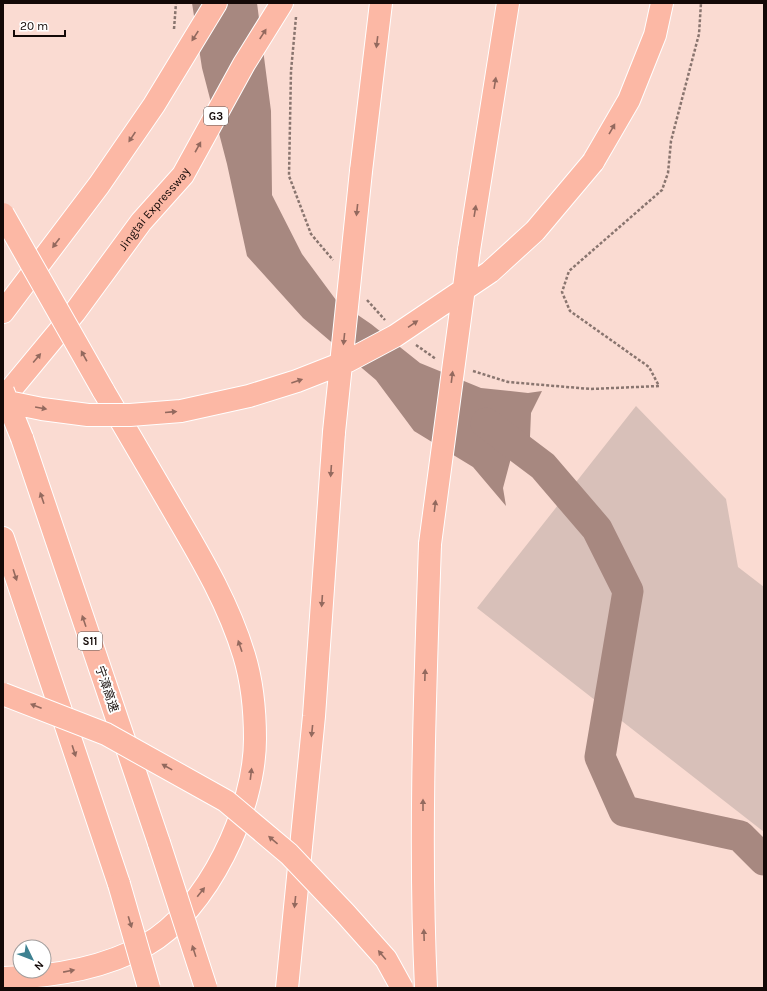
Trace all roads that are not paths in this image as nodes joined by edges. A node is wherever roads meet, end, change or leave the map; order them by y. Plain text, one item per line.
1 (216, 3) edge
2 (381, 3) edge
3 (508, 3) edge
4 (662, 3) edge
5 (290, 7) edge
6 (3, 214) edge
7 (3, 312) edge
8 (3, 391) edge
9 (3, 400) edge
10 (3, 538) edge
11 (3, 694) edge
12 (3, 978) edge
13 (150, 988) edge
14 (206, 988) edge
15 (287, 988) edge
16 (402, 988) edge
17 (426, 988) edge

1 -> 7 highway
2 -> 15 highway, bridge
17 -> 3 highway, bridge
9 -> 4 highway, bridge
9 -> 5 highway, Jingtai Expressway / G3
12 -> 6 highway, bridge
14 -> 8 highway, 宁漳高速 / S11, bridge
10 -> 13 highway, bridge
16 -> 11 highway, bridge

